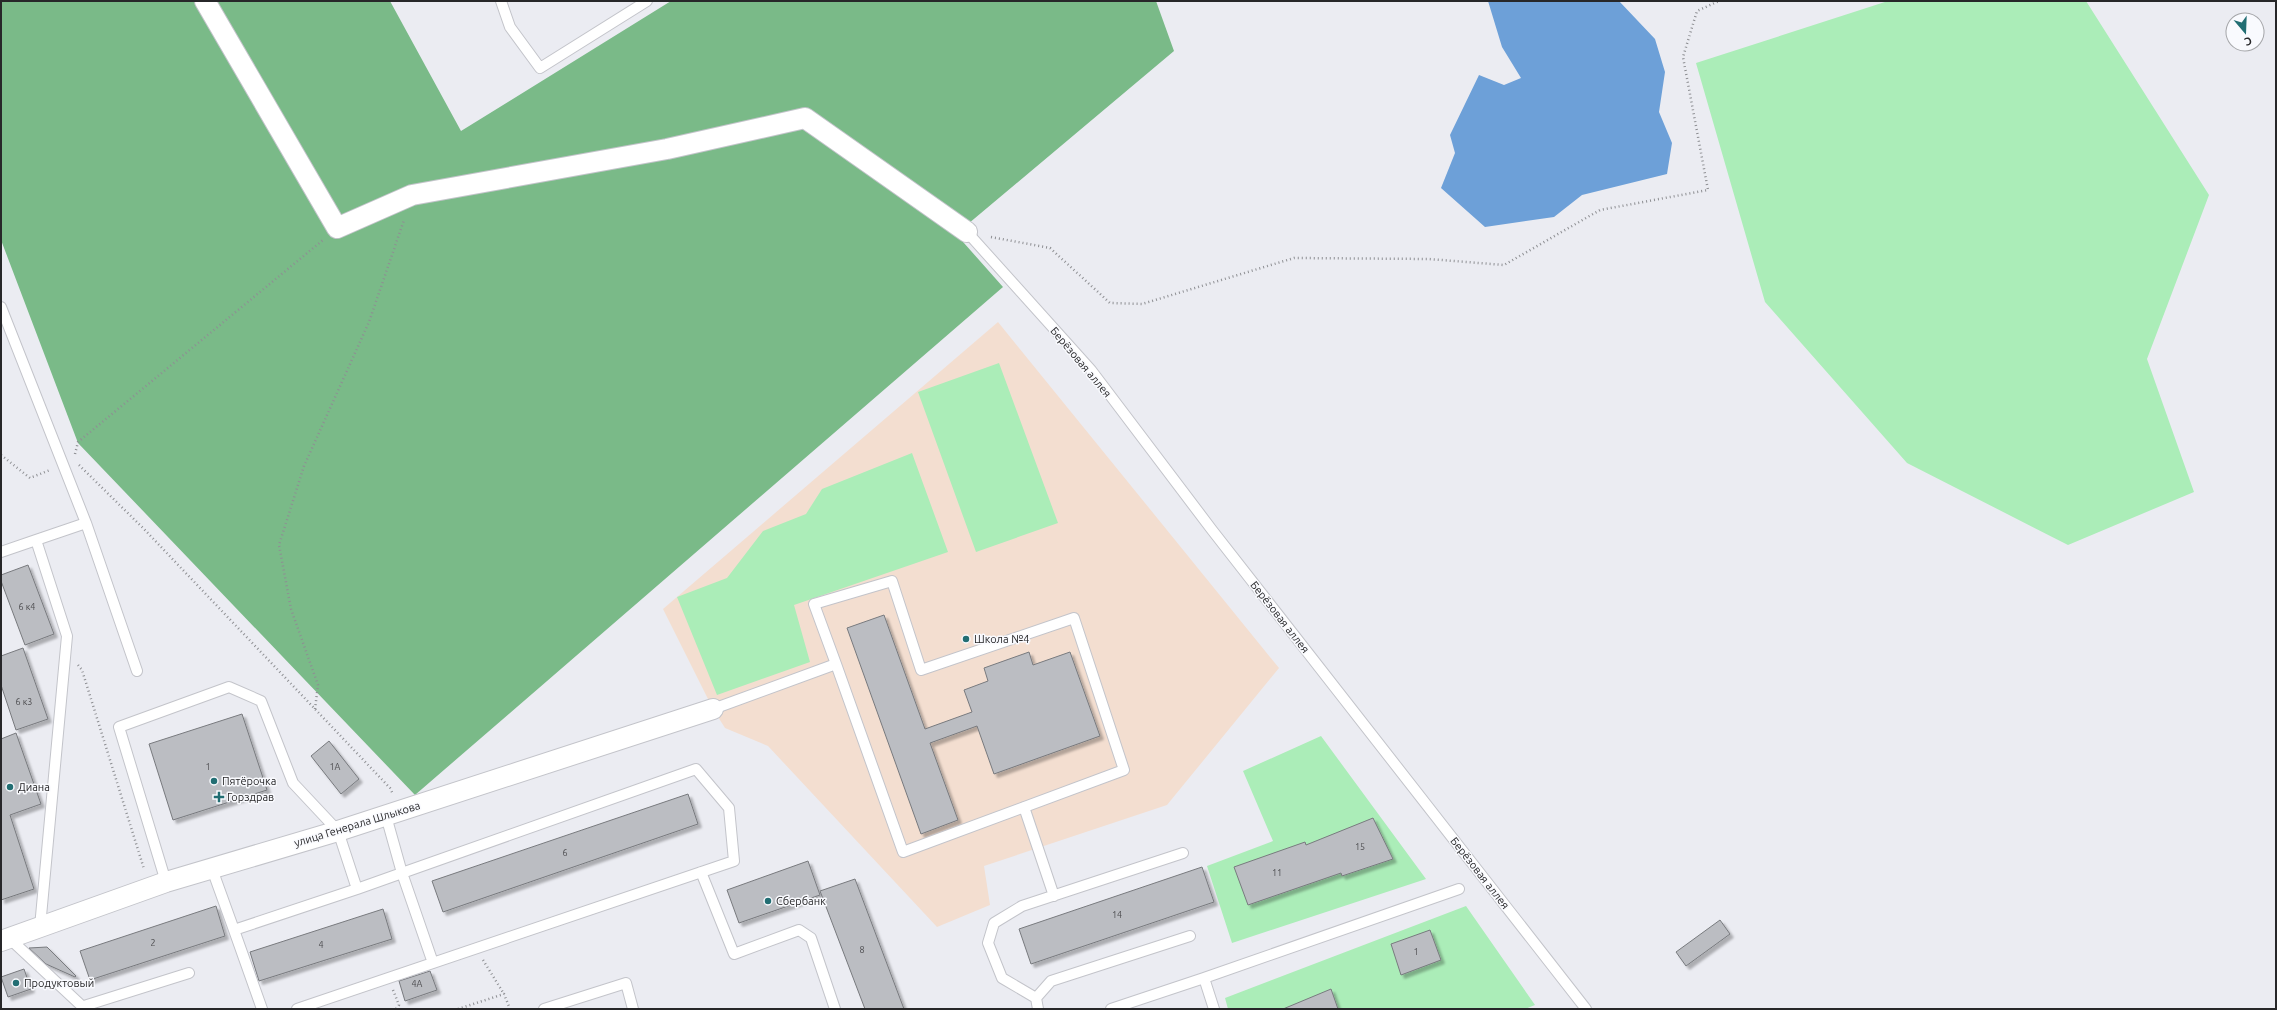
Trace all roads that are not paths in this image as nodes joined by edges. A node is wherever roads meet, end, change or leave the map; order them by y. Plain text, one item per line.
1 (205, 1) edge
2 (501, 1) edge
3 (643, 2) edge
4 (966, 232) joint
5 (1, 307) edge
6 (86, 523) junction
7 (36, 540) junction
8 (1, 552) edge
9 (836, 664) junction
10 (137, 671) dead end
11 (713, 709) joint
12 (1024, 807) junction
13 (394, 813) junction
14 (338, 831) junction
15 (1183, 853) dead end
16 (212, 869) junction
17 (701, 872) junction
18 (402, 873) junction
19 (166, 882) junction
20 (357, 889) junction
21 (1459, 890) dead end
22 (1054, 896) junction
23 (40, 927) junction
24 (234, 930) junction
25 (1190, 936) dead end
26 (5, 940) edge
27 (433, 963) junction
28 (189, 973) dead end
29 (1204, 978) junction
30 (1036, 998) junction
31 (84, 1008) edge
32 (262, 1009) edge
33 (297, 1009) edge
34 (544, 1009) edge
35 (633, 1009) edge
36 (835, 1009) edge
37 (1038, 1009) edge
38 (1111, 1009) edge
39 (1214, 1009) edge
40 (1586, 1009) edge

1 - 4 street
2 - 3 lane
4 - 40 lane, Берёзовая аллея
5 - 6 lane
6 - 7 lane
6 - 10 lane
7 - 8 lane
7 - 23 lane
9 - 11 lane
9 - 12 lane
9 - 12 lane
11 - 13 street, улица Генерала Шлыкова
12 - 22 lane
13 - 14 street, улица Генерала Шлыкова
13 - 18 lane
14 - 16 street, улица Генерала Шлыкова
14 - 19 lane
14 - 20 lane
15 - 22 lane
16 - 19 street, улица Генерала Шлыкова
16 - 24 lane
17 - 18 lane
17 - 27 lane
17 - 36 lane
18 - 20 lane
18 - 27 lane
19 - 23 street, улица Генерала Шлыкова
20 - 24 lane
21 - 29 lane
22 - 30 lane
23 - 26 street, улица Генерала Шлыкова
24 - 32 lane
25 - 30 lane
26 - 31 lane
27 - 33 lane
28 - 31 lane
29 - 38 lane
29 - 39 lane
30 - 37 lane
34 - 35 lane

